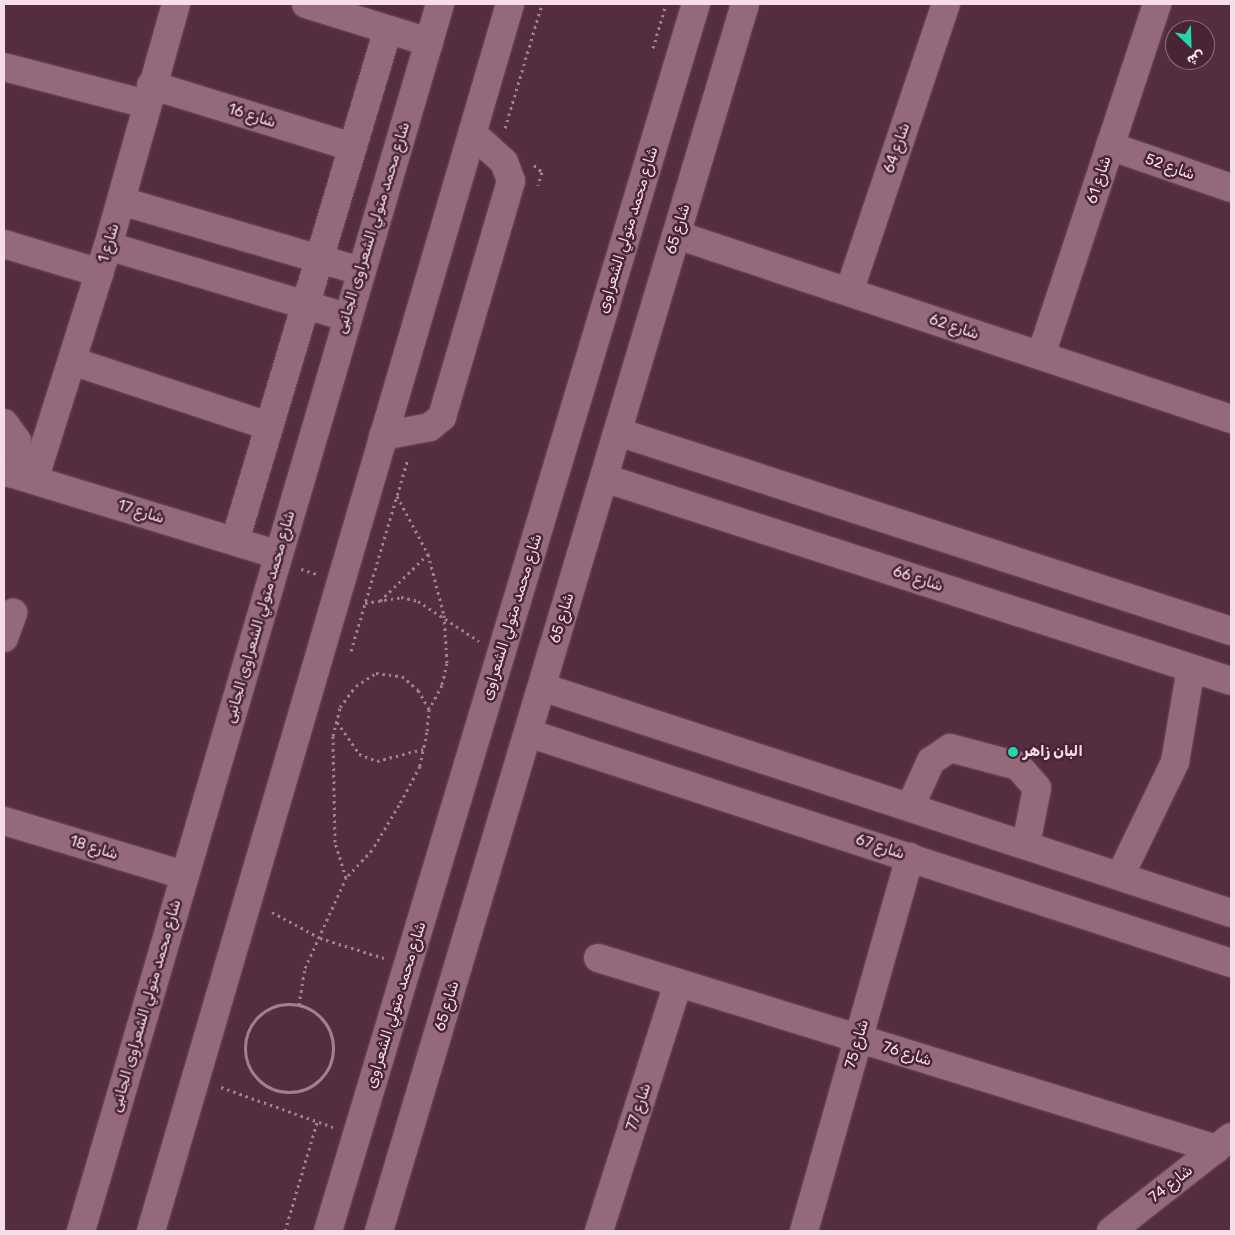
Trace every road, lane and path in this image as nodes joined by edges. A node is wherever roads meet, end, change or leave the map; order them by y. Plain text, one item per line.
1 (176, 4) edge
2 (306, 4) edge
3 (440, 4) edge
4 (510, 4) edge
5 (542, 4) edge
6 (696, 4) edge
7 (745, 4) edge
8 (946, 4) edge
9 (1157, 4) edge
10 (388, 29) junction
11 (428, 42) junction
12 (4, 66) edge
13 (149, 94) junction
14 (472, 133) junction
15 (502, 136) dead end
16 (1110, 146) junction
17 (353, 147) junction
18 (529, 160) dead end
19 (1231, 188) edge
20 (536, 191) dead end
21 (121, 201) junction
22 (677, 235) junction
23 (4, 244) edge
24 (108, 246) junction
25 (319, 258) junction
26 (361, 271) junction
27 (100, 273) junction
28 (849, 292) junction
29 (305, 305) junction
30 (346, 317) junction
31 (1041, 355) junction
32 (72, 360) junction
33 (1231, 419) edge
34 (4, 423) edge
35 (269, 426) junction
36 (618, 432) junction
37 (383, 436) junction
38 (411, 450) dead end
39 (16, 475) edge
40 (604, 478) junction
41 (397, 496) junction
42 (234, 541) junction
43 (428, 554) junction
44 (277, 559) junction
45 (342, 580) junction
46 (380, 601) junction
47 (365, 603) junction
48 (13, 613) dead end
49 (444, 615) junction
50 (1231, 631) edge
51 (4, 638) edge
52 (479, 641) dead end
53 (348, 660) dead end
54 (1191, 668) junction
55 (1231, 681) edge
56 (542, 687) junction
57 (337, 698) dead end
58 (429, 709) junction
59 (337, 722) junction
60 (328, 726) dead end
61 (528, 733) junction
62 (424, 748) junction
63 (910, 807) junction
64 (4, 821) edge
65 (1026, 844) junction
66 (910, 857) junction
67 (184, 876) junction
68 (1120, 876) junction
69 (346, 878) junction
70 (274, 906) dead end
71 (272, 912) junction
72 (1231, 913) edge
73 (270, 921) dead end
74 (320, 938) junction
75 (385, 958) dead end
76 (598, 958) dead end
77 (1231, 963) edge
78 (678, 983) junction
79 (299, 1005) junction
80 (858, 1039) junction
81 (222, 1078) dead end
82 (208, 1084) junction
83 (217, 1096) dead end
84 (317, 1122) junction
85 (356, 1137) junction
86 (1224, 1143) edge
87 (81, 1231) edge
88 (151, 1231) edge
89 (285, 1231) edge
90 (328, 1231) edge
91 (379, 1231) edge
92 (599, 1231) edge
93 (804, 1231) edge
94 (1112, 1231) edge

1 - 13 street, شارع 1
2 - 10 street
3 - 11 street, شارع محمد متولي الشعراوى الجانبى
4 - 14 street
5 - 15 path
6 - 85 street, شارع محمد متولي الشعراوى
7 - 22 street, شارع 65
8 - 28 street, شارع 64
9 - 16 street, شارع 61
10 - 11 street
10 - 17 street
11 - 26 street, شارع محمد متولي الشعراوى الجانبى
12 - 13 street, شارع 16
13 - 17 street, شارع 16
13 - 21 street, شارع 1
14 - 37 street
14 - 37 street
16 - 19 street, شارع 52
16 - 31 street, شارع 61
17 - 25 street
18 - 20 path
21 - 24 street, شارع 1
21 - 25 street
22 - 28 street, شارع 62
22 - 36 street, شارع 65
23 - 27 street
24 - 27 street, شارع 1
24 - 29 street
25 - 26 street
25 - 29 street
26 - 30 street, شارع محمد متولي الشعراوى الجانبى
27 - 32 street, شارع 1
28 - 31 street, شارع 62
29 - 30 street
29 - 35 street
30 - 44 street, شارع محمد متولي الشعراوى الجانبى
31 - 33 street, شارع 62
32 - 35 street
32 - 39 street, شارع 1
34 - 39 street
35 - 42 street
36 - 40 street, شارع 65
36 - 50 street
37 - 45 street
38 - 41 path
39 - 42 street, شارع 17
40 - 54 street, شارع 66
40 - 56 street, شارع 65
41 - 43 path
41 - 47 path
42 - 44 street, شارع 17
43 - 46 path
43 - 49 path
44 - 45 path
44 - 67 street, شارع محمد متولي الشعراوى الجانبى
45 - 82 street
46 - 47 path
46 - 49 path
47 - 53 path
48 - 51 street
49 - 52 path
49 - 58 path
54 - 55 street, شارع 66
54 - 68 street
56 - 61 street, شارع 65
56 - 63 street
57 - 60 path
58 - 59 path
58 - 62 path
59 - 62 path
59 - 69 path
61 - 66 street, شارع 67
61 - 91 street, شارع 65
62 - 69 path
63 - 65 street
63 - 65 street
64 - 67 street, شارع 18
65 - 68 street
66 - 77 street, شارع 67
66 - 80 street, شارع 75
67 - 87 street, شارع محمد متولي الشعراوى الجانبى
68 - 72 street
69 - 74 path
70 - 71 path
71 - 73 path
71 - 74 path
74 - 75 path
74 - 79 path
76 - 78 street, شارع 76
78 - 80 street, شارع 76
78 - 92 street, شارع 77
79 - 79 path
80 - 86 street, شارع 76
80 - 93 street, شارع 75
81 - 82 path
82 - 83 path
82 - 84 path
82 - 88 street
84 - 85 path
84 - 89 path
85 - 90 street, شارع محمد متولي الشعراوى
86 - 94 street, شارع 74

